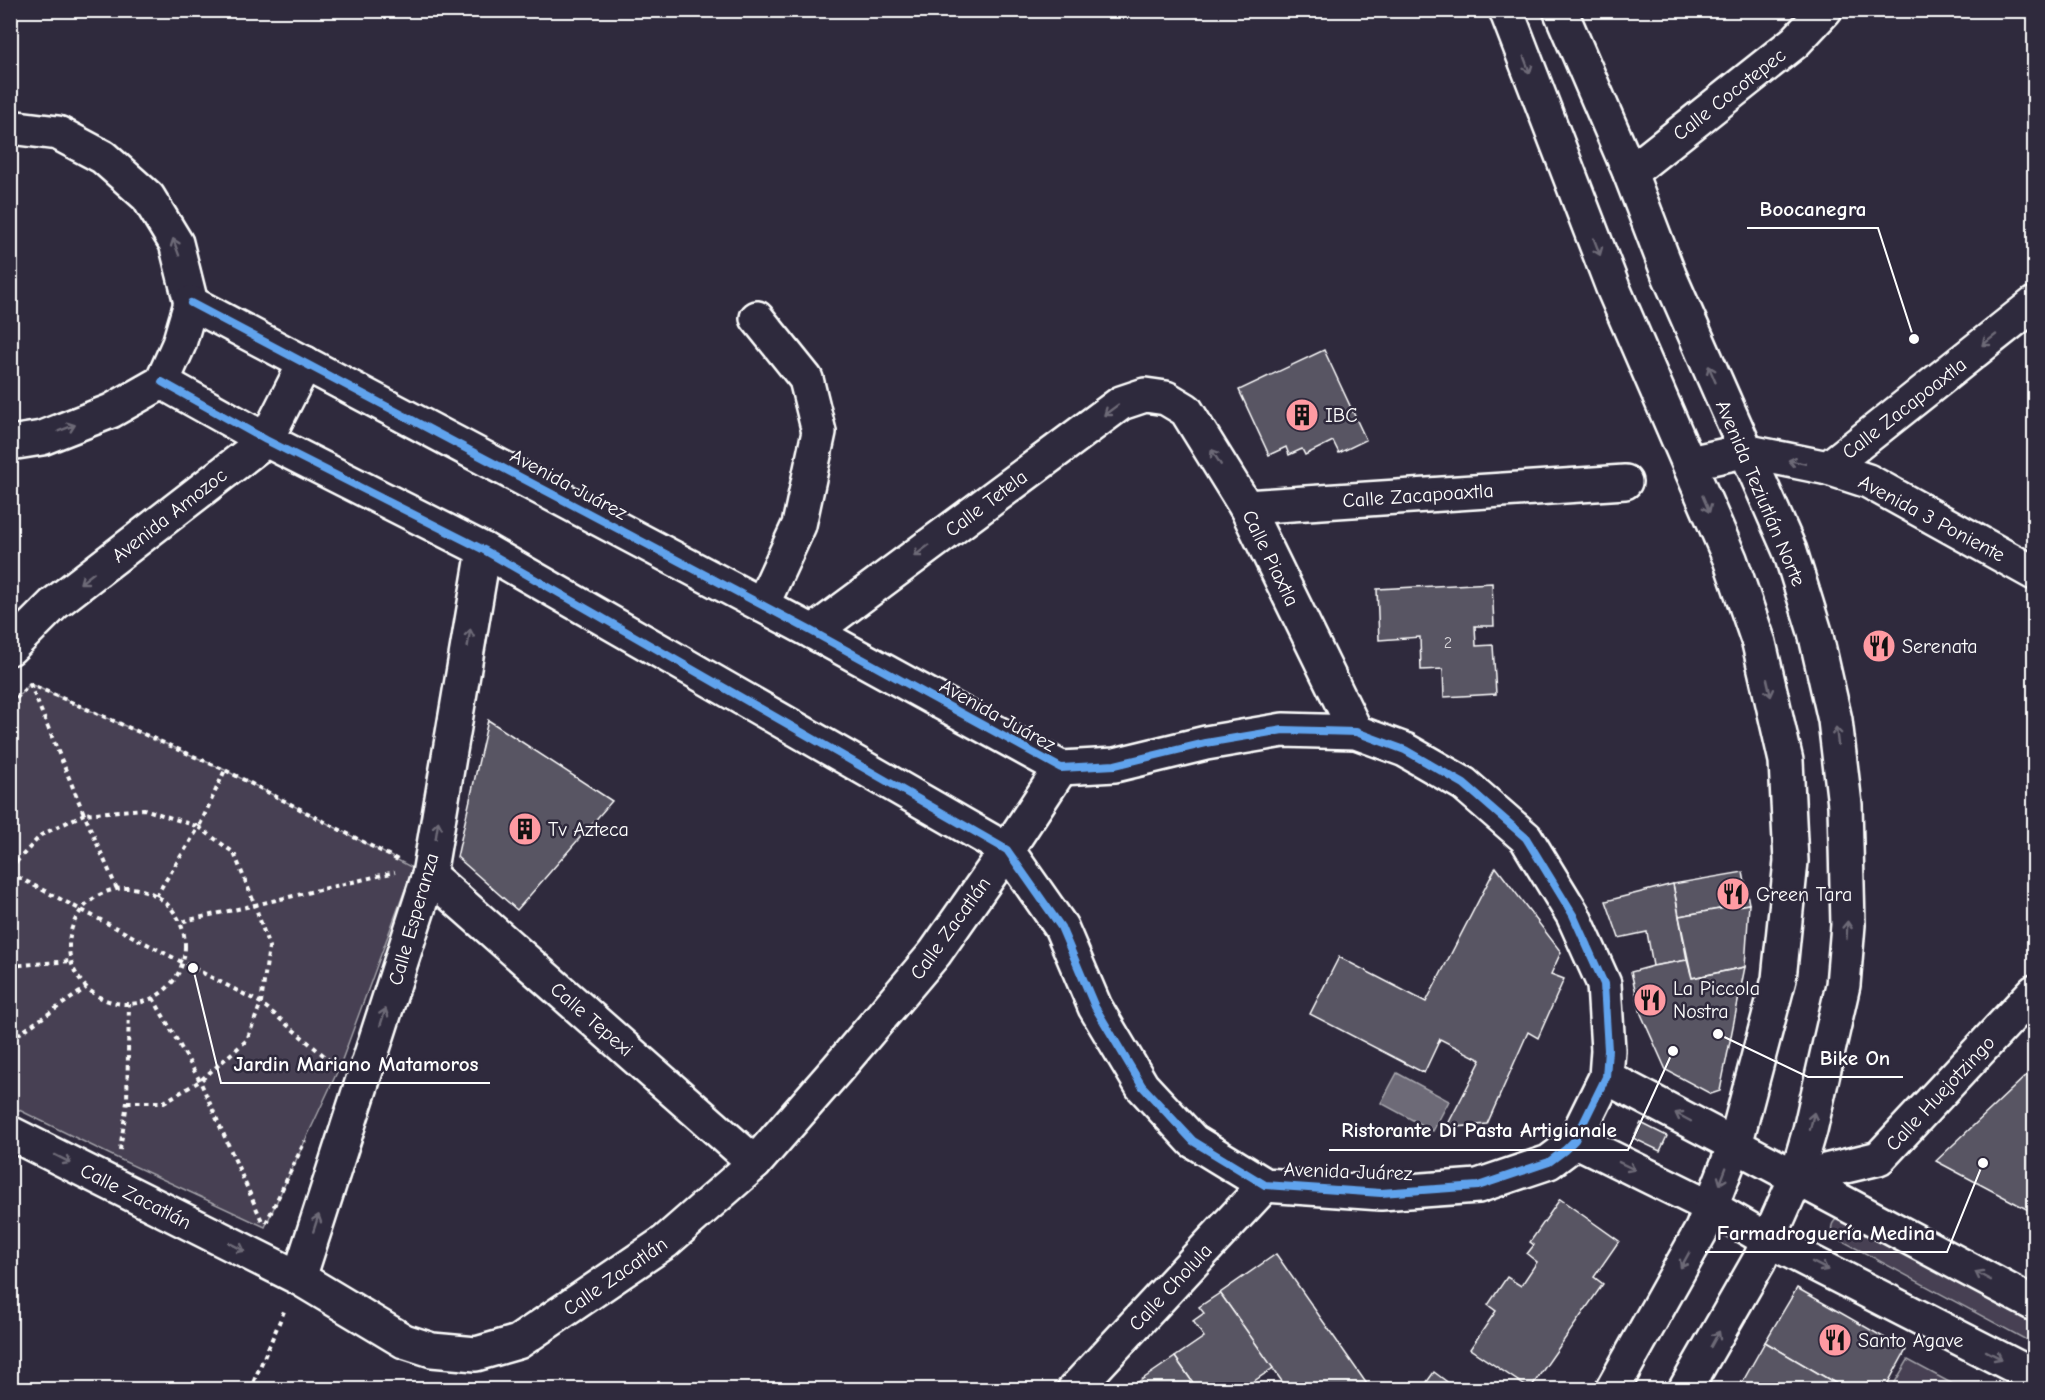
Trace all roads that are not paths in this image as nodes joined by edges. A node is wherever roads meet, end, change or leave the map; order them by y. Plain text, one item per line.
1 (1506, 10) edge
2 (1560, 10) edge
3 (1825, 10) edge
4 (10, 127) edge
5 (1630, 173) junction
6 (191, 303) junction
7 (2034, 304) edge
8 (757, 318) dead end
9 (305, 363) junction
10 (162, 382) junction
11 (1166, 398) joint
12 (266, 440) junction
13 (10, 443) edge
14 (1744, 451) junction
15 (1689, 463) junction
16 (1828, 468) junction
17 (1625, 482) dead end
18 (1246, 507) junction
19 (484, 550) junction
20 (2034, 573) edge
21 (762, 605) junction
22 (813, 632) junction
23 (10, 648) edge
24 (1356, 732) junction
25 (1061, 768) junction
26 (1007, 850) junction
27 (411, 869) junction
28 (2034, 992) edge
29 (1606, 1077) junction
30 (10, 1133) edge
31 (1575, 1140) junction
32 (1735, 1144) junction
33 (755, 1163) junction
34 (1796, 1178) junction
35 (1265, 1185) junction
36 (1711, 1208) junction
37 (1768, 1239) junction
38 (299, 1278) junction
39 (2034, 1304) edge
40 (2034, 1376) edge
41 (1074, 1389) edge
42 (1612, 1389) edge
43 (1686, 1389) edge

1 -> 15 street
2 - 5 street, Avenida Teziutlán Norte
3 - 5 street, Calle Cocotepec
6 -> 4 street
14 -> 5 street, Avenida Teziutlán Norte
6 - 9 street, Avenida Juárez
6 - 10 street
7 -> 16 street, Calle Zacapoaxtla
8 - 21 street
9 - 12 street, Avenida Amozoc
9 - 21 street, Avenida Juárez
10 - 12 street, Avenida Juárez
13 -> 10 street
18 -> 11 street, Calle Piaxtla
11 -> 22 street, Calle Tetela
12 - 19 street, Avenida Juárez
12 -> 23 street, Avenida Amozoc
14 - 15 street, Calle Zacapoaxtla
16 -> 14 street, Calle Zacapoaxtla
34 -> 14 street, Avenida Teziutlán Norte
15 -> 32 street
16 - 20 street, Avenida 3 Poniente
17 - 18 street, Calle Zacapoaxtla
18 - 24 street, Calle Piaxtla
19 - 26 street, Avenida Juárez
27 -> 19 street, Calle Esperanza
21 - 22 street, Avenida Juárez
22 - 25 street, Avenida Juárez
24 - 25 street, Avenida Juárez
24 - 29 street, Avenida Juárez
25 - 26 street, Calle Zacatlán
26 - 33 street, Calle Zacatlán
26 - 35 street, Avenida Juárez
27 - 33 street, Calle Tepexi
38 -> 27 street, Calle Esperanza
28 - 34 street, Calle Huejotzingo
29 - 31 street, Avenida Juárez
32 -> 29 street
30 -> 38 street, Calle Zacatlán
31 - 35 street, Avenida Juárez
31 -> 36 street
32 - 34 street
32 -> 36 street
33 - 38 street, Calle Zacatlán
34 - 37 street, Avenida Teziutlán Norte
39 -> 34 street
35 - 41 street, Calle Cholula
36 - 37 street
36 -> 42 street
37 -> 40 street
43 -> 37 street, Avenida Teziutlán Norte

